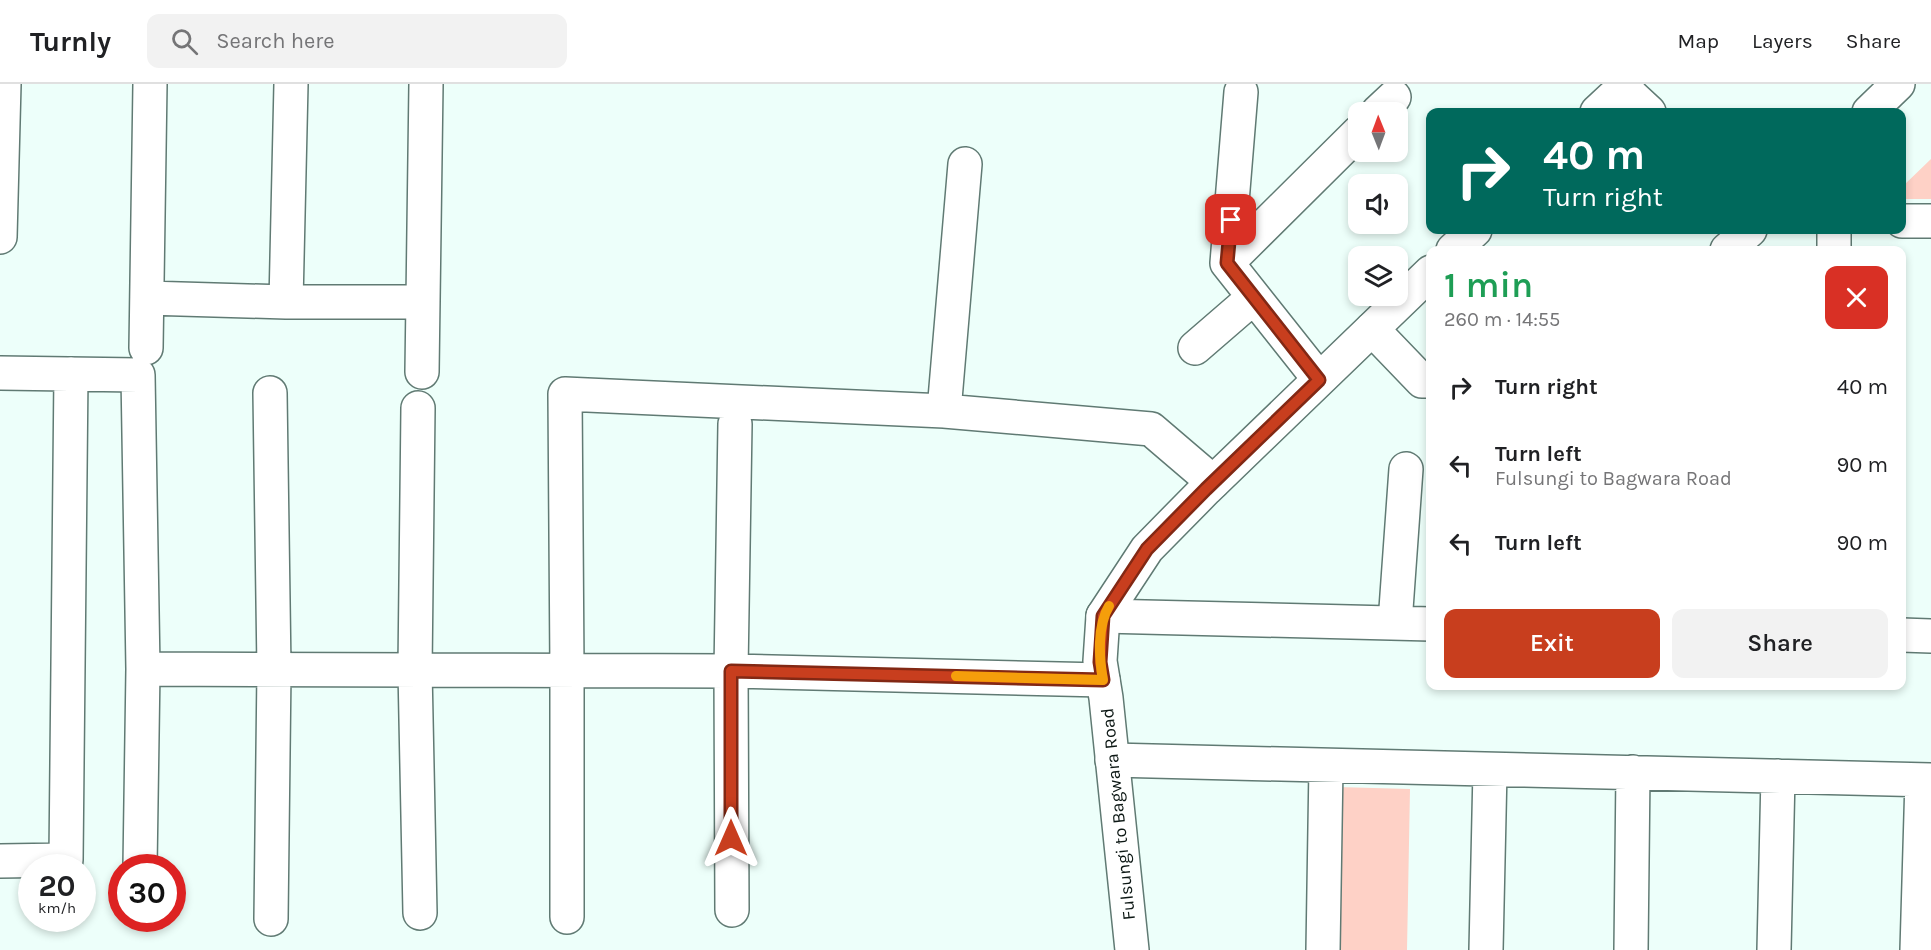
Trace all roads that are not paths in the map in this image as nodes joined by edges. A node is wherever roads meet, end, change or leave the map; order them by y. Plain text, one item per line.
1 (4, 84) edge
2 (150, 84) edge
3 (291, 84) edge
4 (426, 84) edge
5 (1898, 84) edge
6 (1625, 86) edge
7 (1241, 92) dead end
8 (1601, 108) edge
9 (1644, 108) edge
10 (1873, 108) edge
11 (1348, 143) edge
12 (965, 164) dead end
13 (1906, 221) edge
14 (1931, 221) edge
15 (1471, 234) edge
16 (1745, 234) edge
17 (0, 237) edge
18 (1458, 246) edge
19 (1732, 246) edge
20 (1227, 263) junction
21 (1426, 277) edge
22 (1254, 297) junction
23 (147, 298) junction
24 (286, 302) junction
25 (423, 302) junction
26 (1372, 329) junction
27 (146, 348) dead end
28 (1195, 348) dead end
29 (422, 372) dead end
30 (0, 373) edge
31 (70, 374) junction
32 (1319, 380) junction
33 (1426, 381) edge
34 (270, 393) dead end
35 (418, 408) dead end
36 (944, 411) junction
37 (735, 424) dead end
38 (1406, 469) dead end
39 (1213, 482) junction
40 (1103, 616) junction
41 (1395, 623) junction
42 (1426, 624) edge
43 (1906, 635) edge
44 (1931, 636) edge
45 (143, 669) junction
46 (274, 670) junction
47 (415, 670) junction
48 (567, 670) junction
49 (731, 671) junction
50 (1103, 680) junction
51 (1112, 760) junction
52 (1326, 766) junction
53 (1490, 770) junction
54 (1633, 772) junction
55 (1778, 776) junction
56 (1927, 780) edge
57 (140, 854) edge
58 (0, 861) edge
59 (732, 910) dead end
60 (420, 913) dead end
61 (567, 917) dead end
62 (271, 919) dead end
63 (1132, 950) edge
64 (1323, 950) edge
65 (1486, 950) edge
66 (1631, 950) edge
67 (1774, 950) edge
68 (1917, 950) edge

1 - 17 street
2 - 23 street
3 - 24 street
4 - 25 street
5 - 10 street
6 - 8 street
6 - 9 street
7 - 20 street
11 - 20 street
12 - 36 street
13 - 14 street
15 - 18 street
16 - 19 street
20 - 22 street
21 - 26 street, Fulsungi to Bagwara Road
22 - 28 street
22 - 32 street
23 - 24 street
23 - 27 street
24 - 25 street
25 - 29 street
26 - 32 street, Fulsungi to Bagwara Road
26 - 33 street
30 - 31 street
31 - 45 street
31 - 58 street
32 - 39 street, Fulsungi to Bagwara Road
34 - 46 street
35 - 47 street
36 - 39 street
36 - 48 street
37 - 49 street
38 - 41 street
39 - 40 street, Fulsungi to Bagwara Road
40 - 41 street
40 - 50 street, Fulsungi to Bagwara Road
41 - 42 street
43 - 44 street
45 - 46 street
45 - 57 street
46 - 47 street
46 - 62 street
47 - 48 street
47 - 60 street
48 - 49 street
48 - 61 street
49 - 50 street
49 - 59 street
50 - 51 street, Fulsungi to Bagwara Road
51 - 52 street
51 - 63 street, Fulsungi to Bagwara Road
52 - 53 street
52 - 64 street
53 - 54 street
53 - 65 street
54 - 55 street
54 - 66 street
55 - 56 street
55 - 67 street
56 - 68 street

